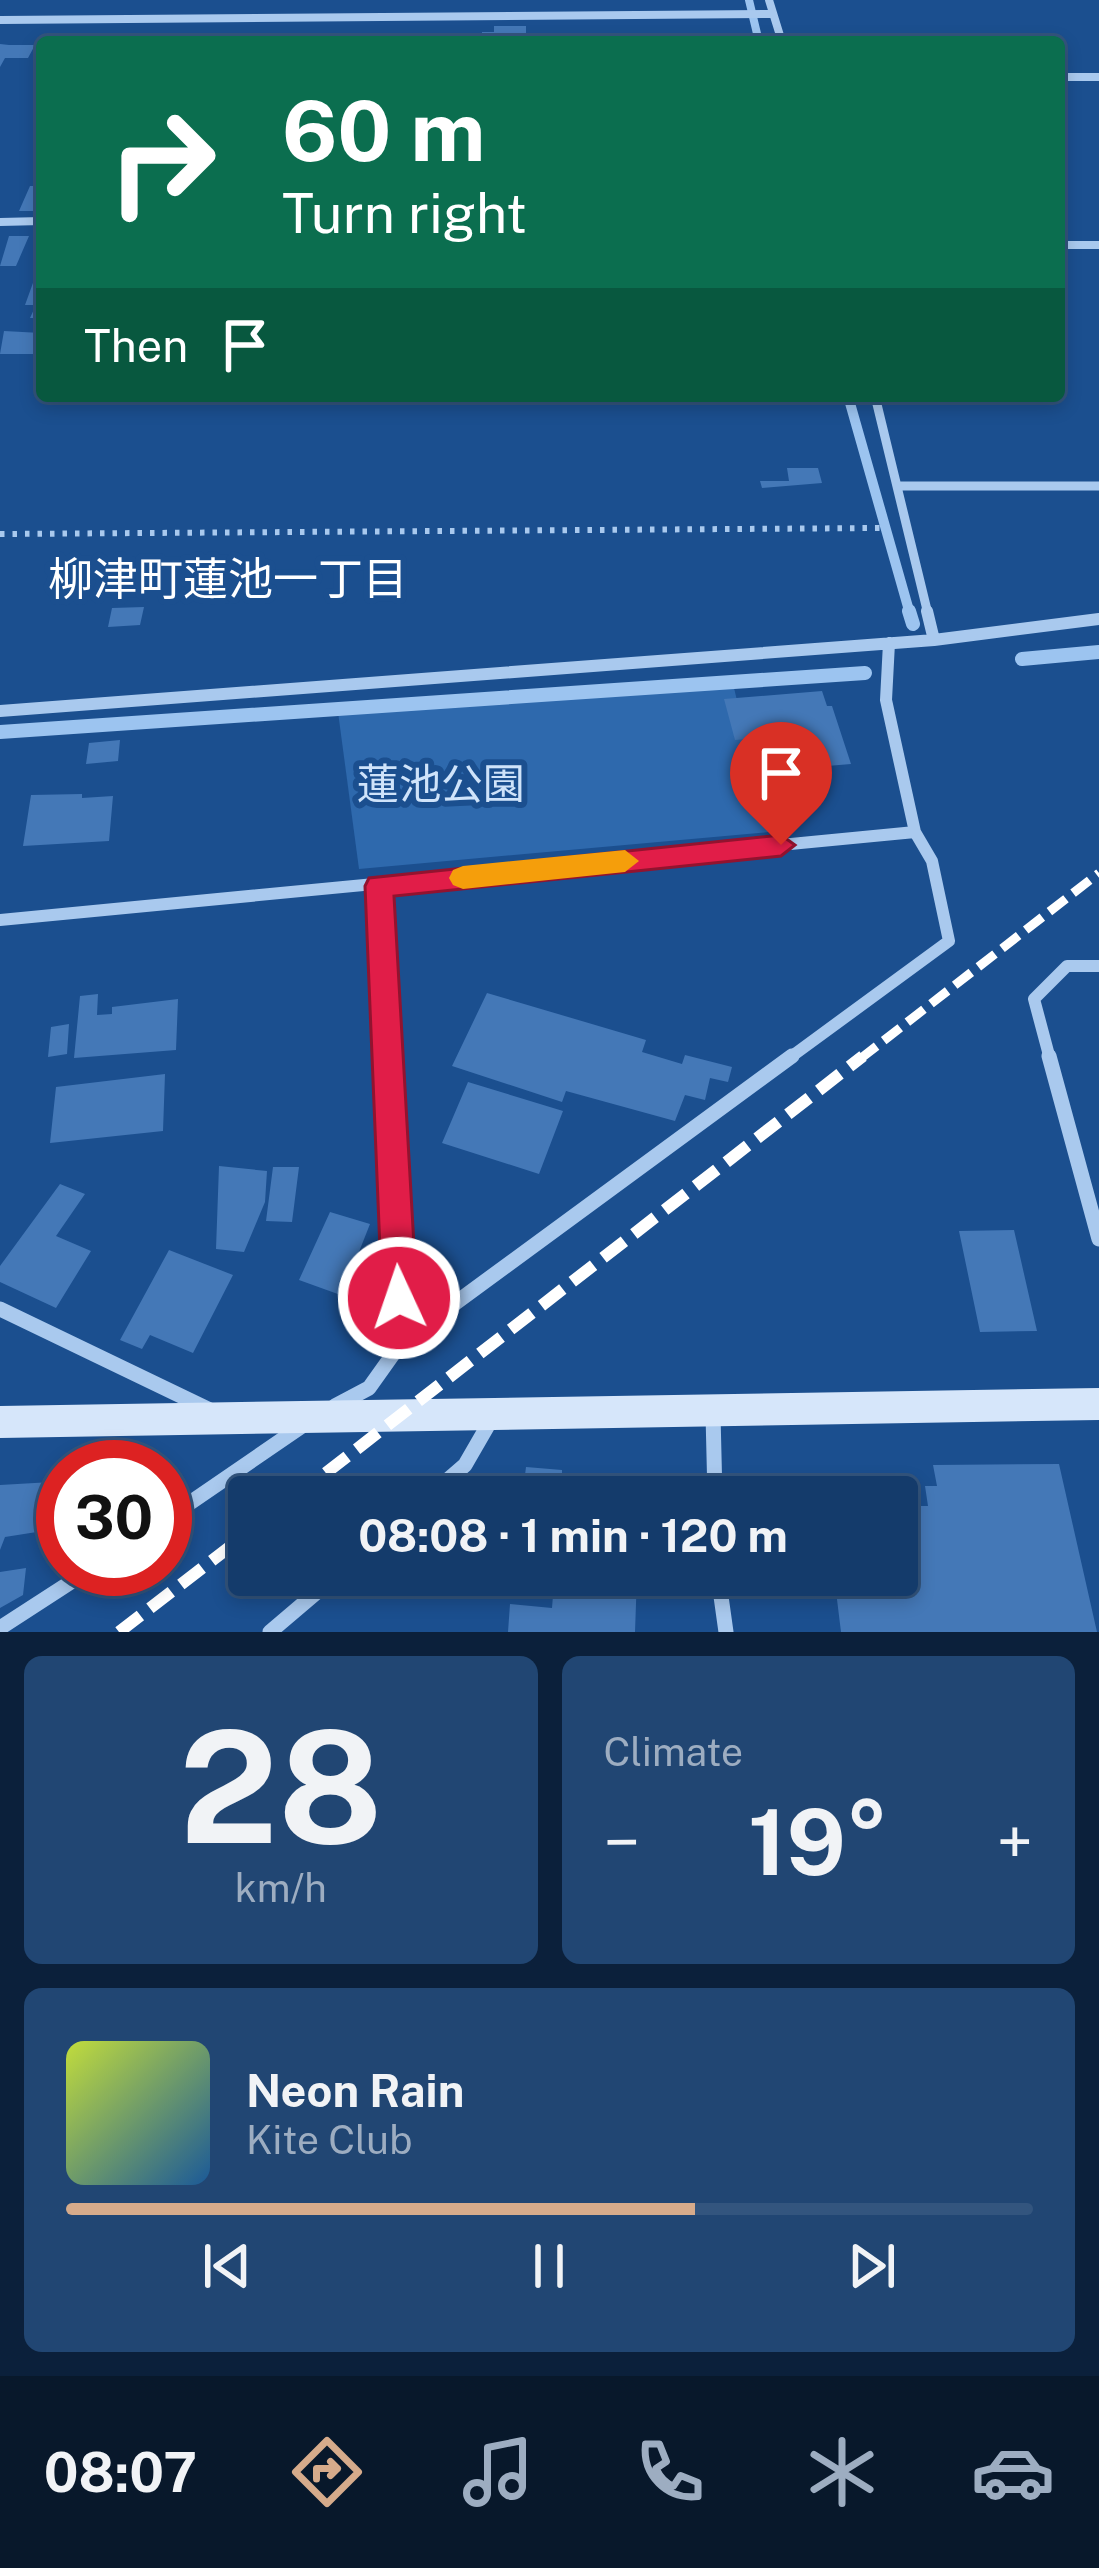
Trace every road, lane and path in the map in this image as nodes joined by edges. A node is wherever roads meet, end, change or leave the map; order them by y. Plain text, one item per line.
1 (769, 0) edge
2 (773, 14) junction
3 (0, 20) edge
4 (780, 36) edge
5 (1065, 76) edge
6 (1099, 76) edge
7 (36, 221) edge
8 (0, 222) edge
9 (1065, 245) edge
10 (1099, 245) edge
11 (877, 402) edge
12 (900, 486) junction
13 (1099, 486) edge
14 (905, 527) junction
15 (0, 534) edge
16 (1099, 619) edge
17 (934, 640) junction
18 (889, 644) junction
19 (0, 710) edge
20 (915, 832) junction
21 (380, 886) junction
22 (0, 920) edge
23 (1099, 966) edge
24 (1099, 1239) edge
25 (0, 1309) edge
26 (401, 1343) junction
27 (1099, 1403) edge
28 (496, 1412) junction
29 (713, 1412) junction
30 (314, 1418) junction
31 (230, 1419) junction
32 (0, 1423) edge
33 (453, 1476) edge
34 (715, 1476) edge
35 (192, 1502) edge
36 (49, 1596) edge
37 (312, 1596) edge
38 (721, 1596) edge
39 (0, 1628) edge
40 (270, 1632) edge
41 (726, 1632) edge

1 - 2 street
2 - 3 street
2 - 4 street
5 - 6 street
7 - 8 street
9 - 10 street
11 - 12 street
12 - 13 street
12 - 14 street
14 - 15 path
14 - 17 street
16 - 17 street
17 - 18 street
18 - 19 street
18 - 20 street
20 - 21 street
20 - 26 street
21 - 22 street
21 - 26 street
23 - 24 street
25 - 31 street
26 - 30 street
27 - 29 street
28 - 29 street
28 - 30 street
28 - 33 street
29 - 34 street
30 - 31 street
30 - 35 street
31 - 32 street
36 - 39 street
37 - 40 street
38 - 41 street

